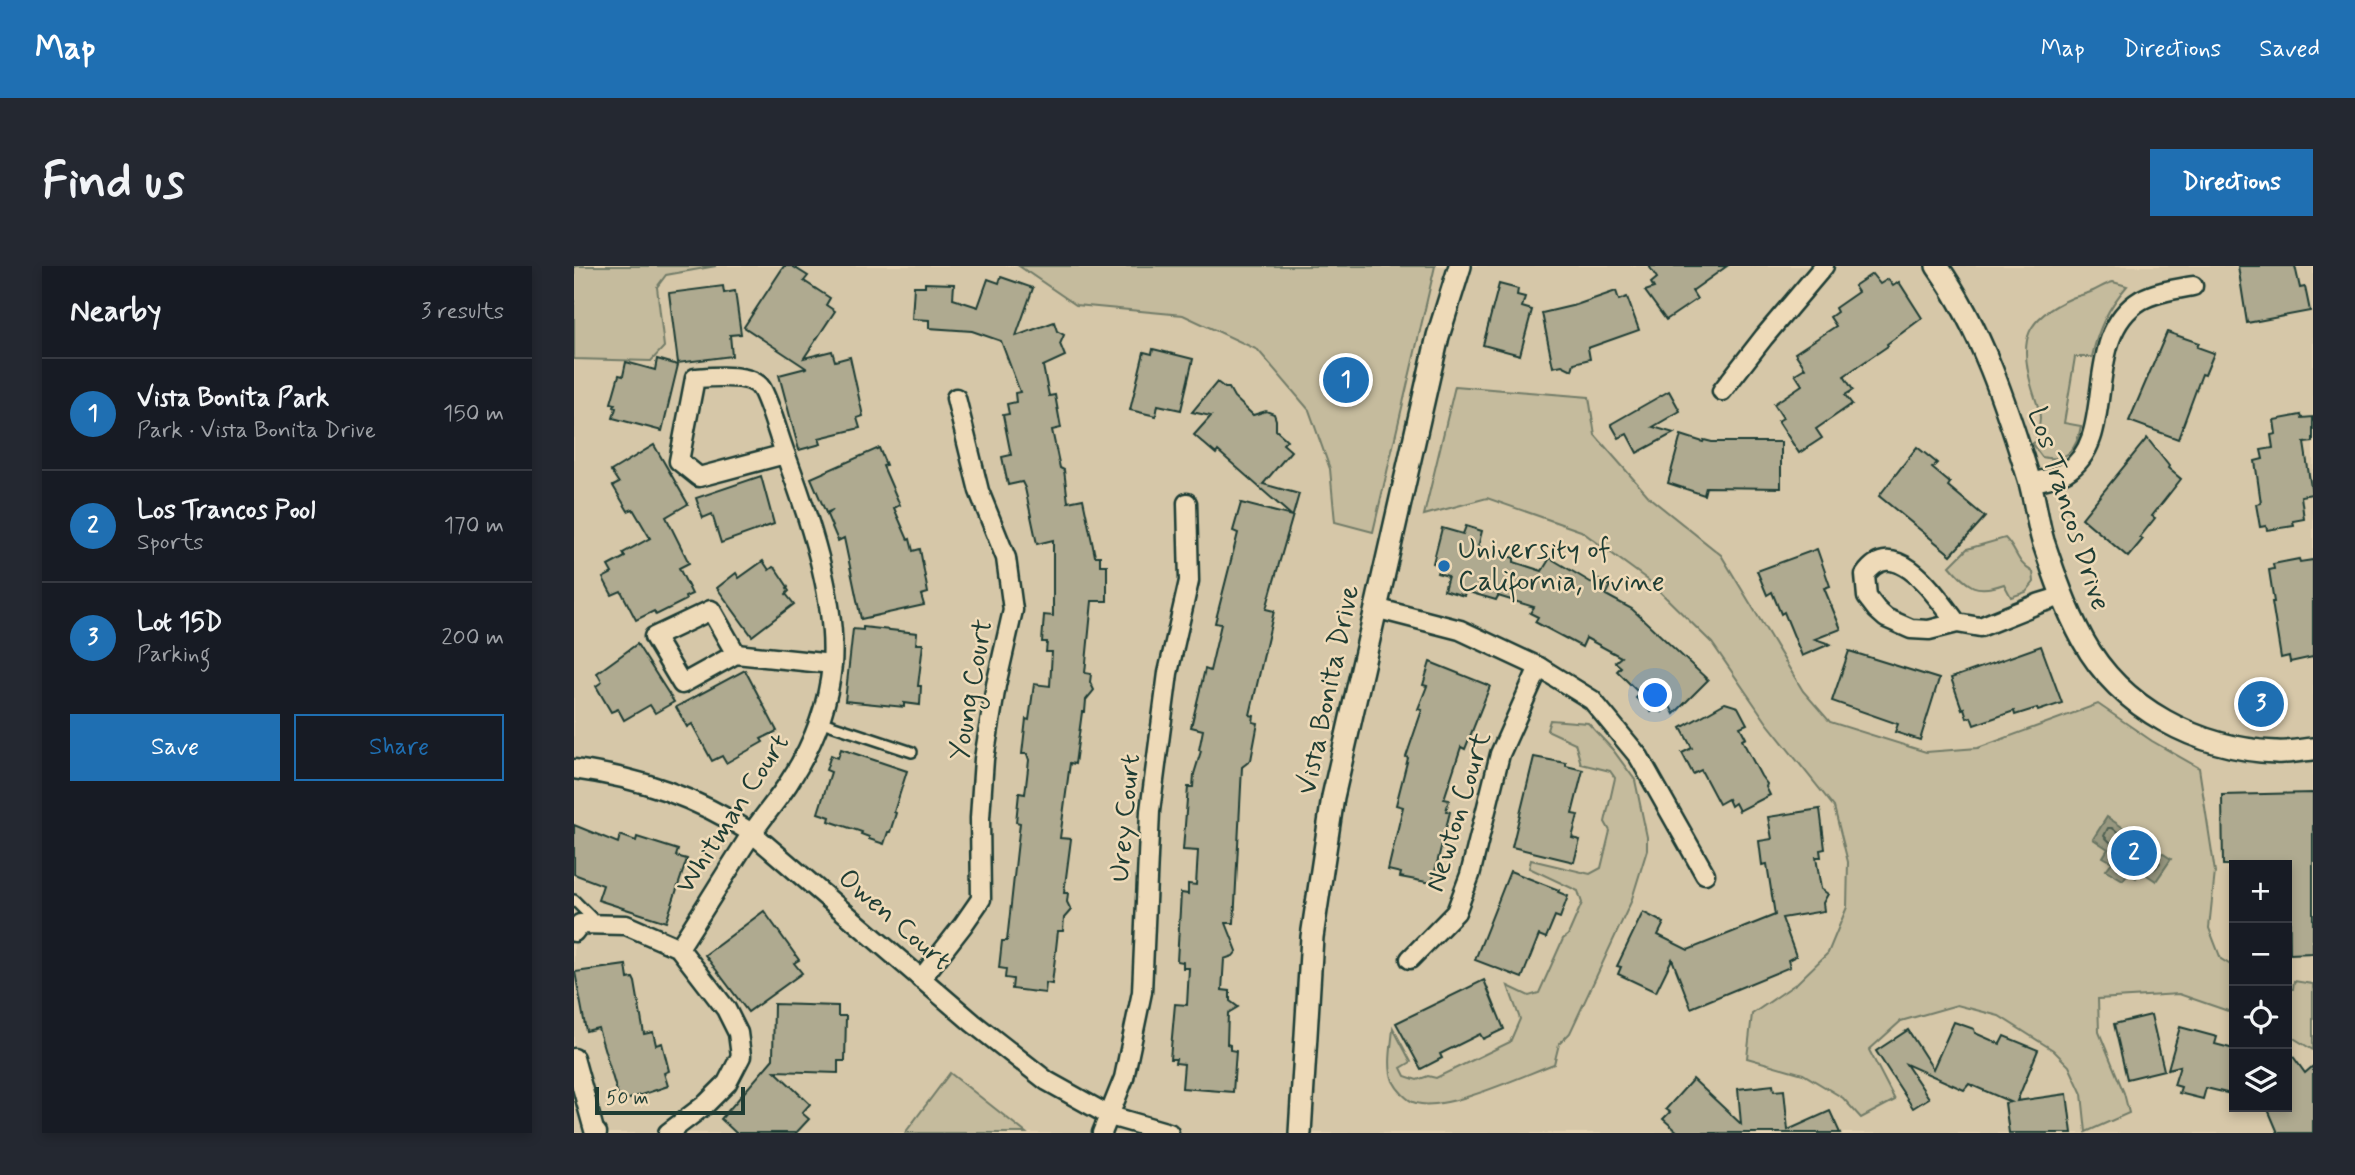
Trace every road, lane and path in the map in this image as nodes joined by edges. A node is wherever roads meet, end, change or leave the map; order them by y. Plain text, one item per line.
1 (1460, 266) edge
2 (1824, 266) edge
3 (1937, 266) edge
4 (2193, 286) dead end
5 (1722, 391) dead end
6 (956, 398) dead end
7 (785, 453) junction
8 (2030, 482) junction
9 (1187, 503) dead end
10 (2063, 596) junction
11 (1375, 608) junction
12 (1957, 624) junction
13 (736, 654) junction
14 (832, 664) junction
15 (1539, 667) junction
16 (819, 721) junction
17 (2313, 749) edge
18 (912, 752) dead end
19 (574, 769) edge
20 (752, 833) junction
21 (1705, 874) dead end
22 (574, 900) edge
23 (598, 924) junction
24 (574, 932) edge
25 (679, 948) junction
26 (1410, 959) dead end
27 (921, 979) junction
28 (574, 1058) edge
29 (1110, 1116) junction
30 (597, 1133) edge
31 (668, 1133) edge
32 (1102, 1133) edge
33 (1169, 1133) edge
34 (1300, 1133) edge

1 - 11 street, Vista Bonita Drive
2 - 5 street
3 - 8 street, Los Trancos Drive
4 - 8 street
6 - 27 street, Young Court
7 - 7 street, Whitman Court
7 - 14 street, Whitman Court
8 - 10 street, Los Trancos Drive
9 - 29 street, Urey Court
10 - 12 street
10 - 17 street, Los Trancos Drive
11 - 15 street
11 - 34 street, Vista Bonita Drive
12 - 12 street
13 - 13 street
13 - 14 street
14 - 16 street, Whitman Court
15 - 21 street
15 - 26 street, Newton Court
16 - 18 lane
16 - 20 street, Whitman Court
19 - 20 street, Owen Court
20 - 25 street, Whitman Court
20 - 27 street, Owen Court
22 - 23 lane
23 - 24 street
23 - 25 street
25 - 31 street
27 - 29 street, Owen Court
28 - 30 street
29 - 32 street, Urey Court
29 - 33 street, Owen Court

